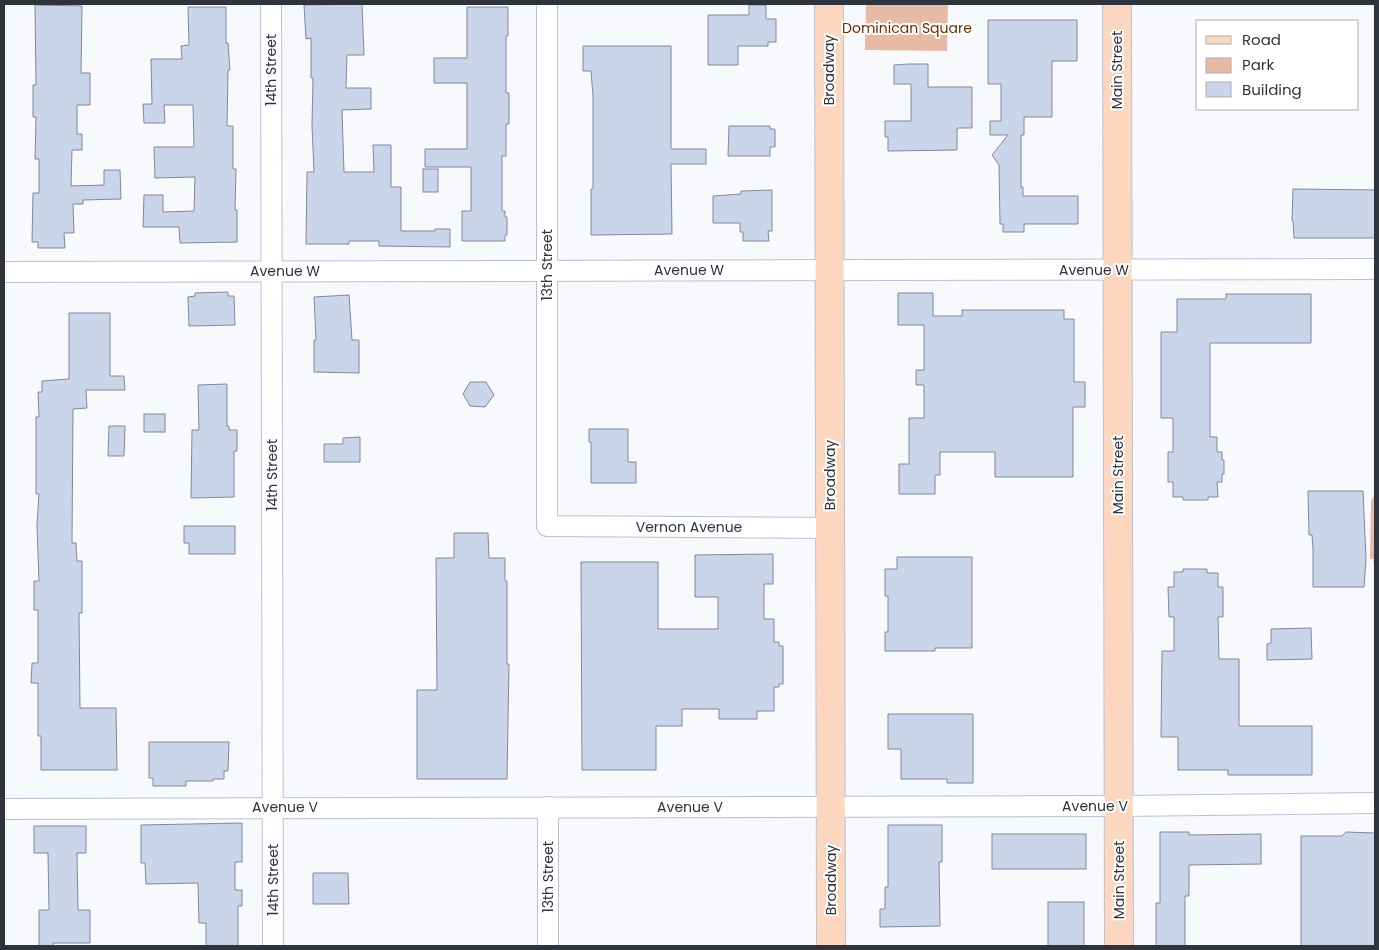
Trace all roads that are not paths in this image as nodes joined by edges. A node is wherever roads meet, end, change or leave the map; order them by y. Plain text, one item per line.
1 (270, 4) edge
2 (547, 4) edge
3 (829, 4) edge
4 (1117, 4) edge
5 (1375, 269) edge
6 (547, 270) junction
7 (830, 270) junction
8 (1118, 270) junction
9 (271, 271) junction
10 (4, 272) edge
11 (547, 526) joint
12 (830, 528) junction
13 (1375, 803) edge
14 (1119, 806) junction
15 (272, 807) junction
16 (548, 807) junction
17 (831, 807) junction
18 (4, 809) edge
19 (273, 946) edge
20 (548, 946) edge
21 (831, 946) edge
22 (1119, 946) edge

1 - 9 street, 14th Street
2 - 6 street, 13th Street
3 - 7 main road, Broadway
4 - 8 main road, Main Street
5 - 8 street, Avenue W
6 - 7 street, Avenue W
6 - 9 street, Avenue W
6 - 11 street, 13th Street
7 - 8 street, Avenue W
7 - 12 main road, Broadway
8 - 14 main road, Main Street
9 - 10 street, Avenue W
9 - 15 street, 14th Street
11 - 12 street, Vernon Avenue
12 - 17 main road, Broadway
13 - 14 street, Avenue V
14 - 17 street, Avenue V
14 - 22 main road, Main Street
15 - 16 street, Avenue V
15 - 18 street, Avenue V
15 - 19 street, 14th Street
16 - 17 street, Avenue V
16 - 20 street, 13th Street
17 - 21 main road, Broadway

